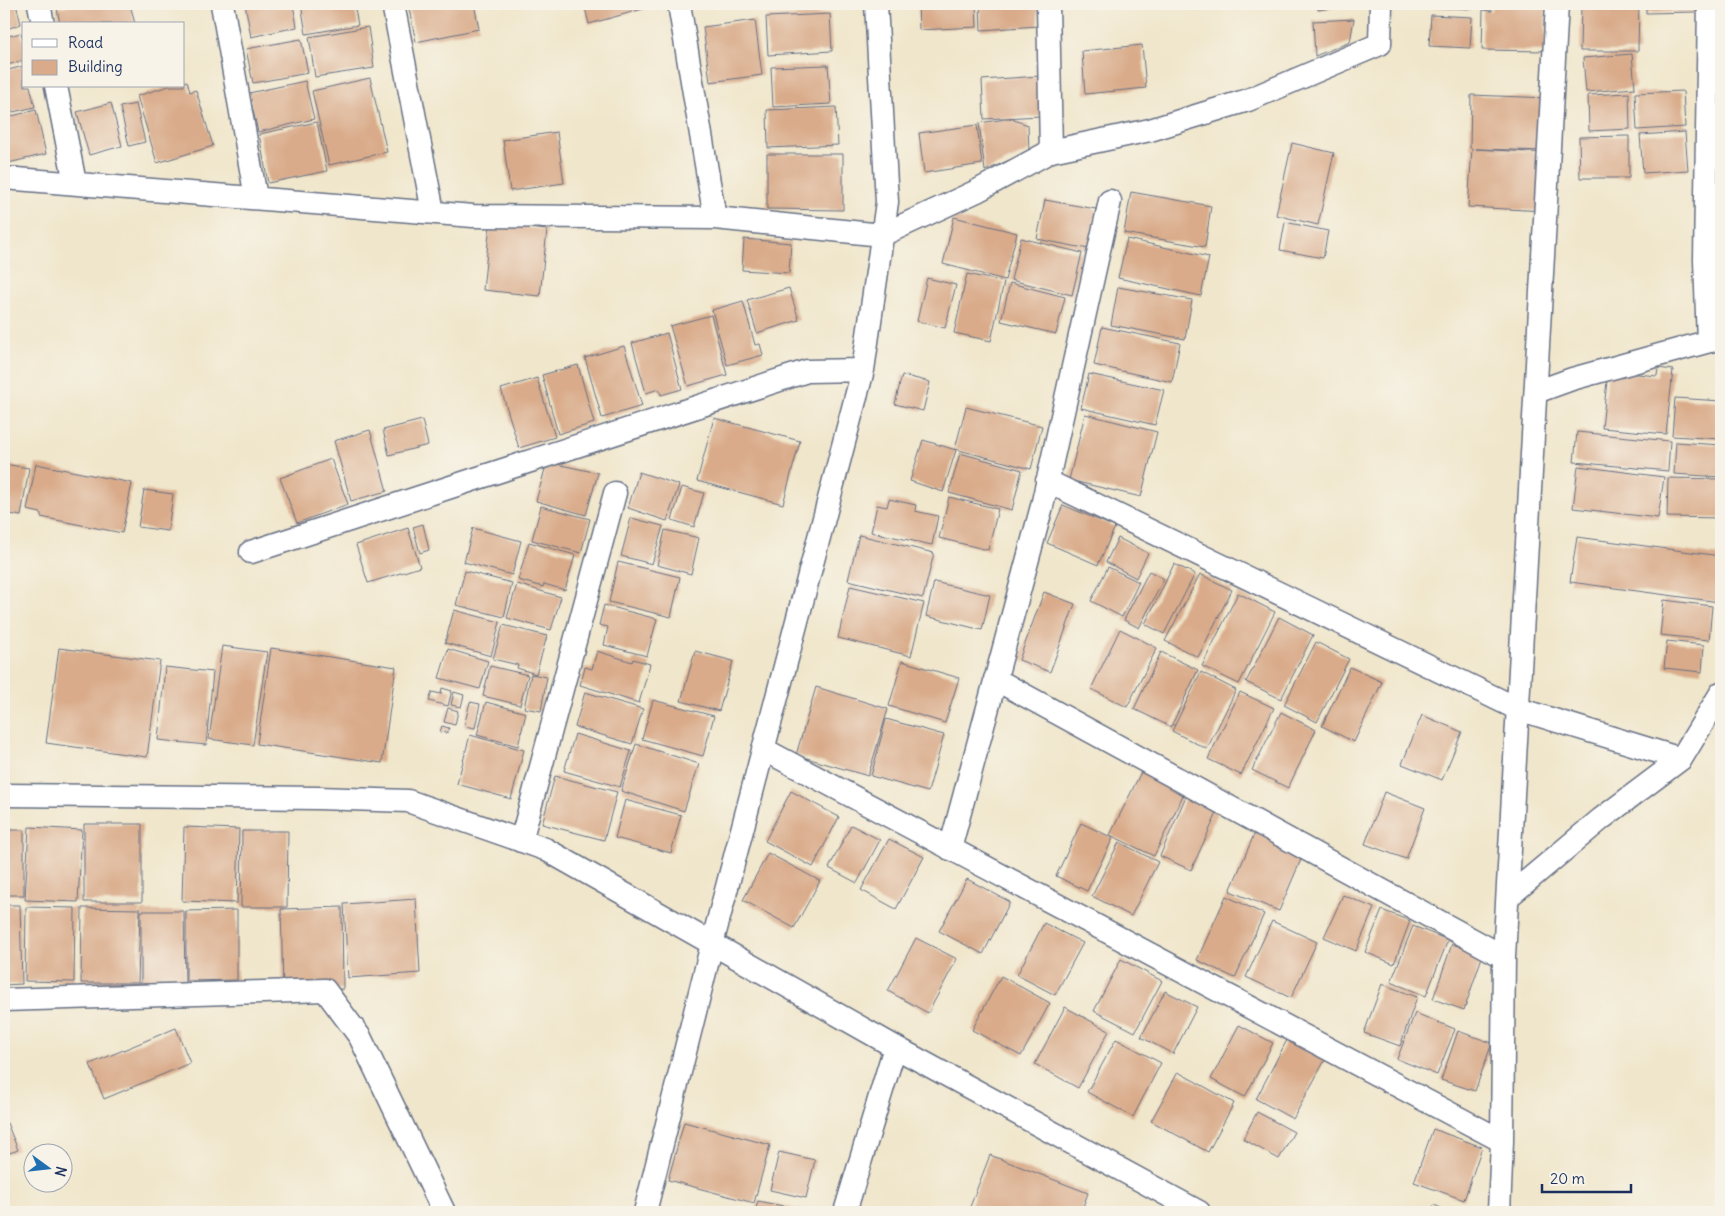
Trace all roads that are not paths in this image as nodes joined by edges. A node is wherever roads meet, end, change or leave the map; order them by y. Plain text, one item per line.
1 (39, 4) edge
2 (222, 4) edge
3 (393, 4) edge
4 (679, 4) edge
5 (876, 4) edge
6 (1048, 4) edge
7 (1381, 4) edge
8 (1557, 4) edge
9 (1709, 4) edge
10 (43, 22) edge
11 (56, 88) edge
12 (1051, 150) junction
13 (4, 178) edge
14 (75, 183) junction
15 (256, 198) junction
16 (1110, 201) dead end
17 (433, 212) junction
18 (715, 218) junction
19 (882, 235) junction
20 (1715, 340) edge
21 (863, 370) junction
22 (1536, 392) junction
23 (1047, 481) junction
24 (615, 492) dead end
25 (251, 552) dead end
26 (995, 679) junction
27 (1721, 693) edge
28 (1518, 709) junction
29 (763, 749) junction
30 (1682, 759) junction
31 (4, 795) edge
32 (521, 841) junction
33 (950, 848) junction
34 (1508, 897) junction
35 (712, 944) junction
36 (1504, 957) junction
37 (4, 1000) edge
38 (895, 1047) junction
39 (1502, 1141) junction
40 (444, 1212) edge
41 (645, 1212) edge
42 (845, 1212) edge
43 (1199, 1212) edge
44 (1499, 1212) edge

1 - 10 street
2 - 15 street
3 - 17 street
4 - 18 street
5 - 19 street
6 - 12 street
7 - 12 street
8 - 22 street
9 - 20 street
11 - 14 street
12 - 19 street
13 - 14 street
14 - 15 street
15 - 17 street
16 - 23 street
17 - 18 street
18 - 19 street
19 - 21 street
20 - 22 street
21 - 25 street
21 - 29 street
22 - 28 street
23 - 26 street
23 - 28 street
24 - 32 street
26 - 33 street
26 - 36 street
27 - 30 street
28 - 30 street
28 - 34 street
29 - 33 street
29 - 35 street
30 - 34 street
31 - 32 street
32 - 35 street
33 - 39 street
34 - 36 street
35 - 38 street
35 - 41 street
36 - 39 street
37 - 40 street
38 - 42 street
38 - 43 street
39 - 44 street

